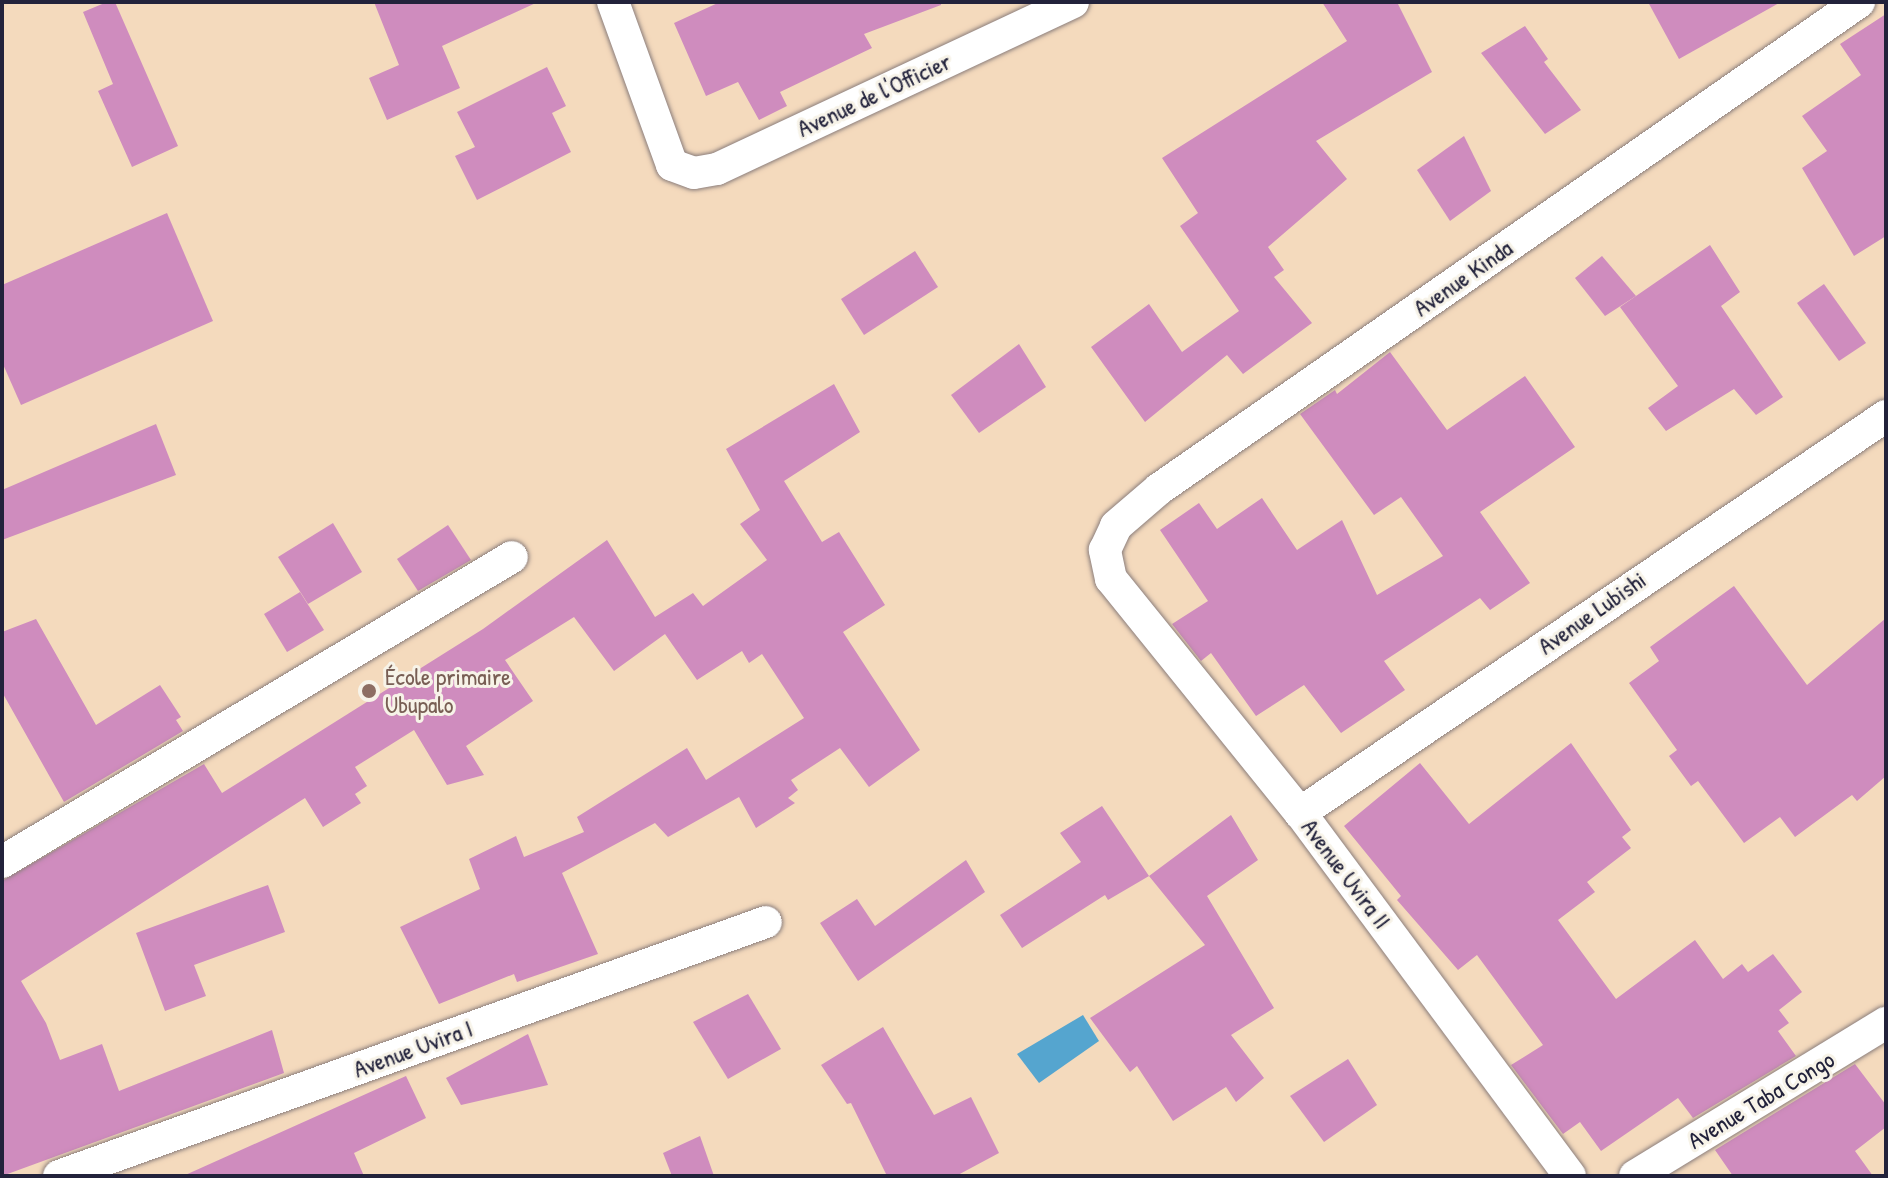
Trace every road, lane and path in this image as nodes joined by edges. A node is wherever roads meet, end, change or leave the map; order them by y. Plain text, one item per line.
1 (613, 2) edge
2 (1073, 2) edge
3 (1859, 2) edge
4 (1886, 416) edge
5 (512, 557) dead end
6 (1111, 579) joint
7 (1300, 813) junction
8 (2, 862) edge
9 (766, 922) dead end
10 (1886, 1023) edge
11 (59, 1176) edge
12 (1570, 1176) edge
13 (1635, 1176) edge

1 - 2 street, Avenue de l'Officier
3 - 6 street, Avenue Kinda
4 - 7 street, Avenue Lubishi
5 - 8 street
6 - 7 street, Avenue Uvira II
7 - 12 street, Avenue Uvira II
9 - 11 street, Avenue Uvira I
10 - 13 street, Avenue Taba Congo

